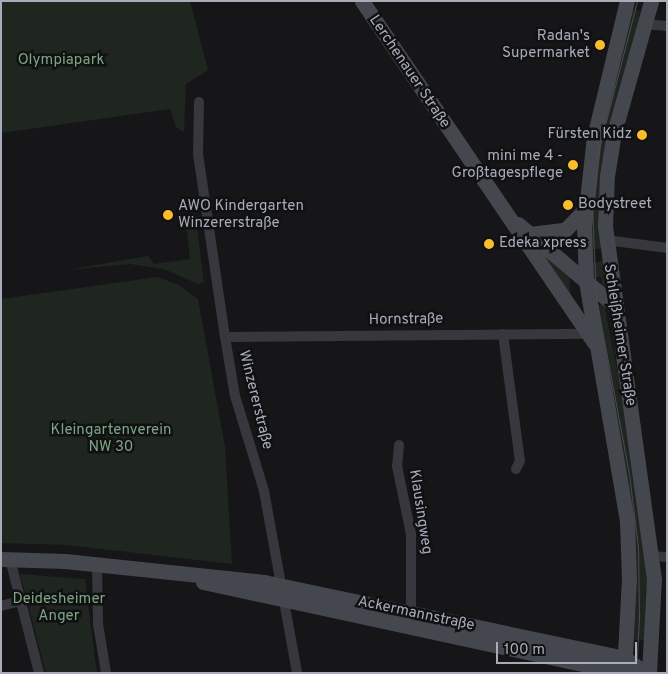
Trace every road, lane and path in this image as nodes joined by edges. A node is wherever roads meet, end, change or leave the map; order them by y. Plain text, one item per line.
1 (362, 1) edge
2 (627, 1) edge
3 (651, 1) edge
4 (645, 24) junction
5 (667, 26) edge
6 (199, 102) dead end
7 (585, 209) junction
8 (508, 216) junction
9 (530, 234) junction
10 (606, 240) junction
11 (667, 248) edge
12 (586, 281) junction
13 (614, 305) junction
14 (504, 334) junction
15 (588, 334) junction
16 (224, 337) junction
17 (598, 351) junction
18 (399, 446) dead end
19 (516, 469) dead end
20 (651, 556) junction
21 (667, 557) edge
22 (6, 559) edge
23 (97, 564) junction
24 (181, 573) junction
25 (283, 586) junction
26 (20, 601) junction
27 (286, 602) junction
28 (1, 606) edge
29 (411, 613) junction
30 (625, 668) edge
31 (39, 673) edge
32 (106, 673) edge
33 (297, 673) edge
34 (647, 673) edge

1 - 8 main road, Lerchenauer Straße
2 - 7 main road, Schleißheimer Straße
3 - 4 main road, Schleißheimer Straße
4 - 5 street
4 - 10 main road, Schleißheimer Straße
6 - 16 street, Winzererstraße
7 - 9 main road
7 - 12 main road, Schleißheimer Straße
8 - 9 main road, Lerchenauer Straße
8 - 15 main road, Lerchenauer Straße
9 - 12 main road, Lerchenauer Straße
10 - 11 street
10 - 13 main road, Schleißheimer Straße
12 - 13 main road, Lerchenauer Straße
12 - 17 main road, Schleißheimer Straße
13 - 20 main road, Schleißheimer Straße
14 - 15 street, Hornstraße
14 - 16 street, Hornstraße
14 - 19 street
15 - 17 main road, Lerchenauer Straße
16 - 25 street, Winzererstraße
17 - 30 main road, Schleißheimer Straße
18 - 29 street, Klausingweg
20 - 21 street
20 - 34 main road, Schleißheimer Straße
22 - 23 main road, Ackermannstraße
22 - 26 street
23 - 24 main road, Ackermannstraße
23 - 32 street
24 - 25 main road, Ackermannstraße
24 - 27 main road, Ackermannstraße
25 - 27 street, Winzererstraße
25 - 29 main road, Ackermannstraße
26 - 28 street
26 - 31 street
27 - 30 main road, Ackermannstraße
27 - 33 street, Winzererstraße
29 - 30 main road, Ackermannstraße
30 - 34 main road, Ackermannstraße

